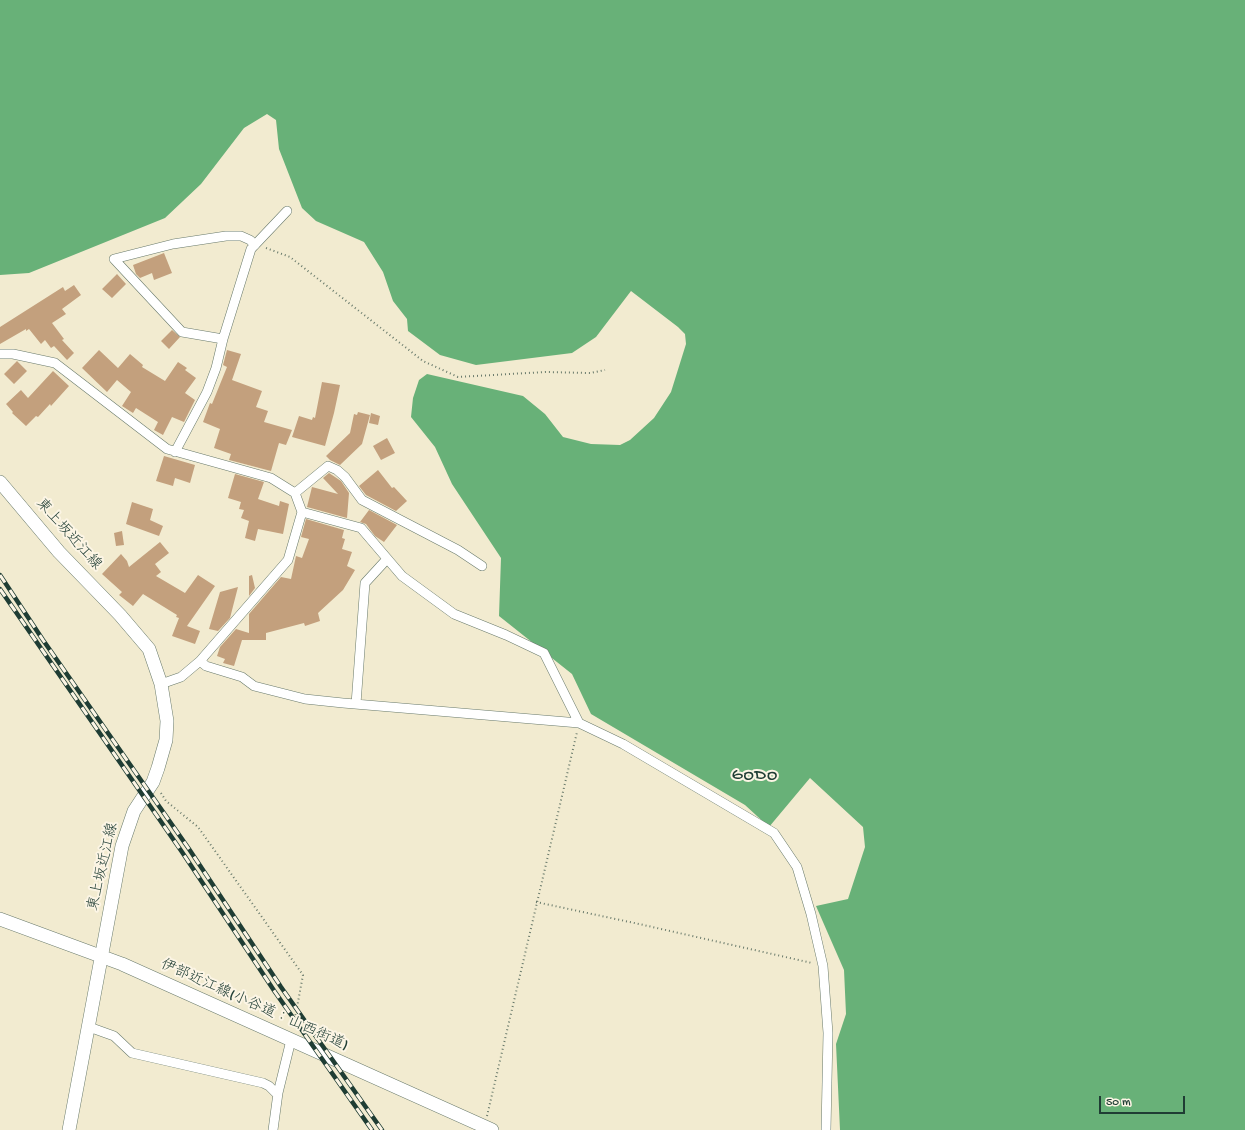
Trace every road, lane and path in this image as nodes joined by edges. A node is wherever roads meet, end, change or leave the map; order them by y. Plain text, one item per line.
1 (287, 212) dead end
2 (255, 244) junction
3 (224, 339) junction
4 (0, 354) edge
5 (605, 370) dead end
6 (175, 452) junction
7 (0, 482) edge
8 (294, 493) junction
9 (302, 512) junction
10 (387, 559) junction
11 (482, 566) dead end
12 (200, 661) junction
13 (161, 684) junction
14 (356, 704) junction
15 (579, 723) junction
16 (153, 782) junction
17 (536, 902) junction
18 (0, 919) edge
19 (102, 957) junction
20 (823, 966) junction
21 (89, 1027) junction
22 (291, 1040) junction
23 (278, 1093) junction
24 (489, 1128) edge
25 (69, 1130) edge
26 (273, 1130) edge
27 (826, 1130) edge

1 - 2 street
2 - 3 street
2 - 3 street
2 - 5 path
3 - 6 street
4 - 6 street
6 - 8 street
7 - 13 main road, 東上坂近江線
8 - 9 street
8 - 11 street
9 - 10 street
9 - 12 street
10 - 14 street
10 - 15 street
12 - 13 street
12 - 14 street
13 - 16 main road, 東上坂近江線
14 - 15 street
15 - 17 path
15 - 20 street
16 - 19 main road, 東上坂近江線
16 - 22 path
17 - 20 path
17 - 24 path
18 - 19 main road, 伊部近江線(小谷道：山西街道)
19 - 21 main road, 東上坂近江線
19 - 22 main road, 伊部近江線(小谷道：山西街道)
20 - 27 street
21 - 23 street
21 - 25 main road, 東上坂近江線
22 - 23 street
22 - 24 main road, 伊部近江線(小谷道：山西街道)
23 - 26 street

